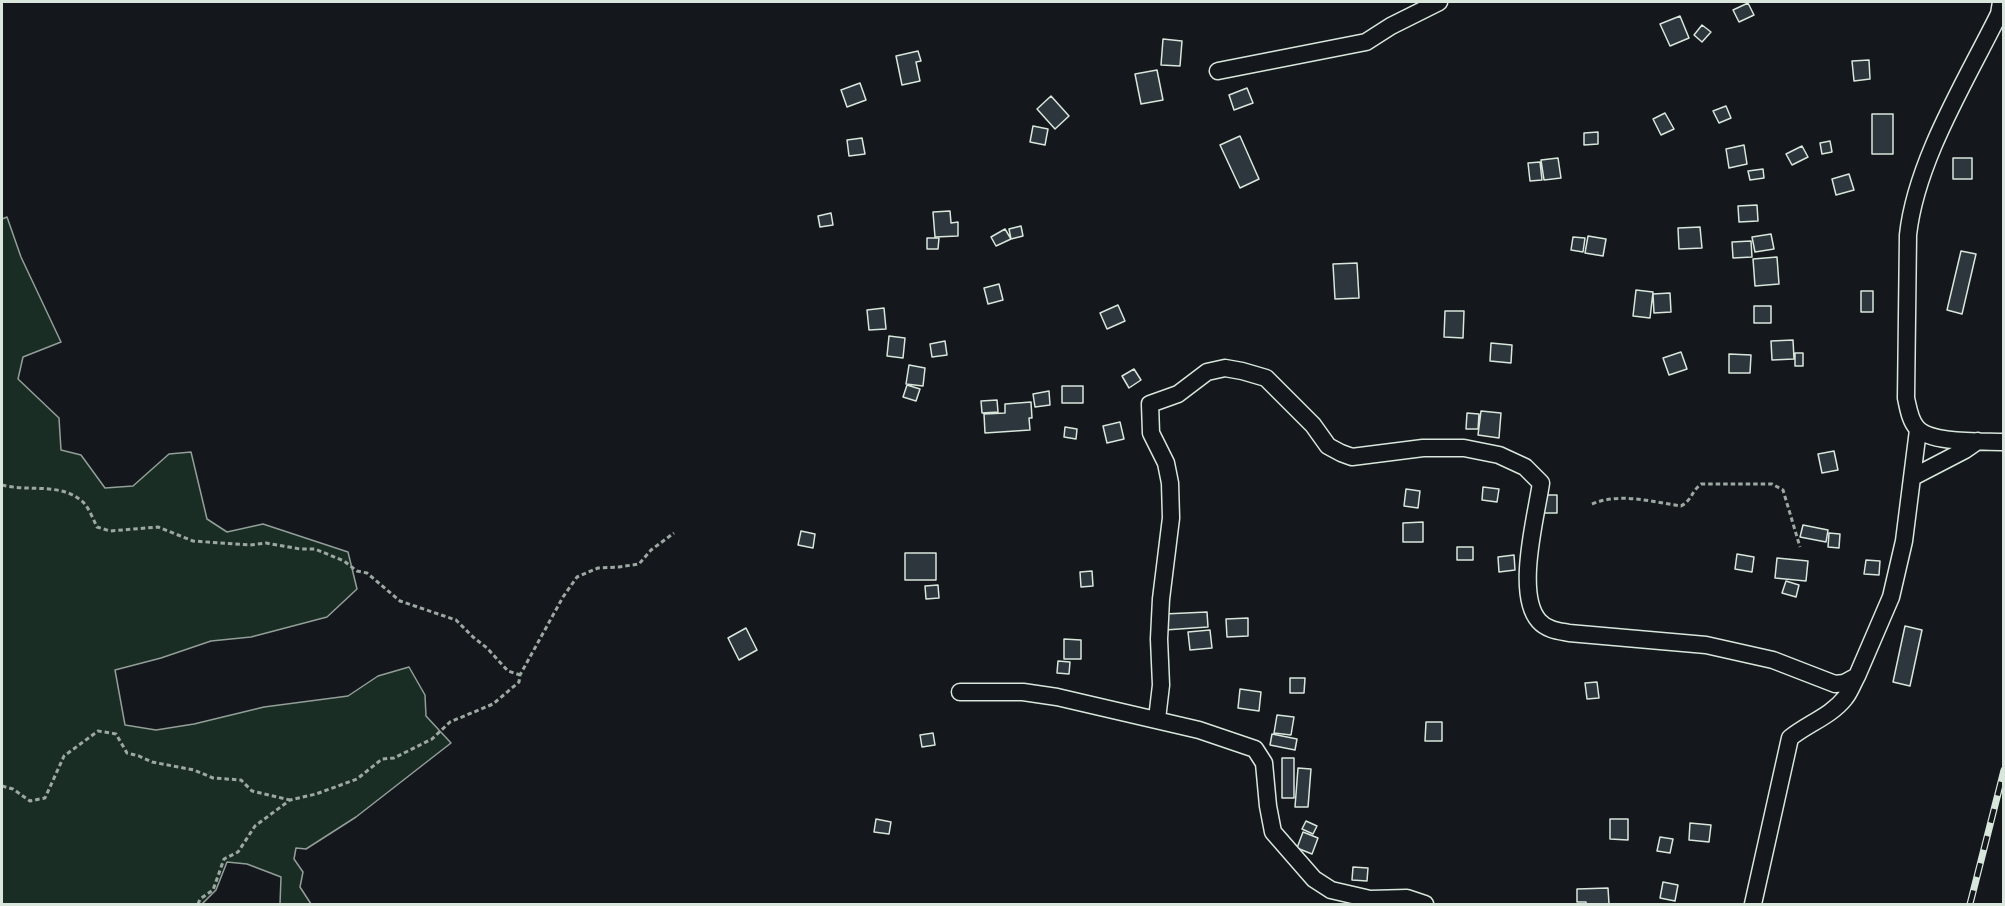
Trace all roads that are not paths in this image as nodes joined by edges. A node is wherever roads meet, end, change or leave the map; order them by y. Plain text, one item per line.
1 (1439, 2) edge
2 (2001, 2) edge
3 (1218, 71) dead end
4 (1918, 430) junction
5 (1977, 441) junction
6 (2004, 442) edge
7 (1913, 477) junction
8 (1857, 676) junction
9 (960, 692) dead end
10 (1157, 719) junction
11 (1425, 904) edge
12 (1753, 904) edge

1 - 3 street
2 - 4 street
4 - 5 street
4 - 7 street
5 - 6 street
5 - 7 street
7 - 8 street
8 - 10 street
8 - 12 street
9 - 10 street
10 - 11 street

